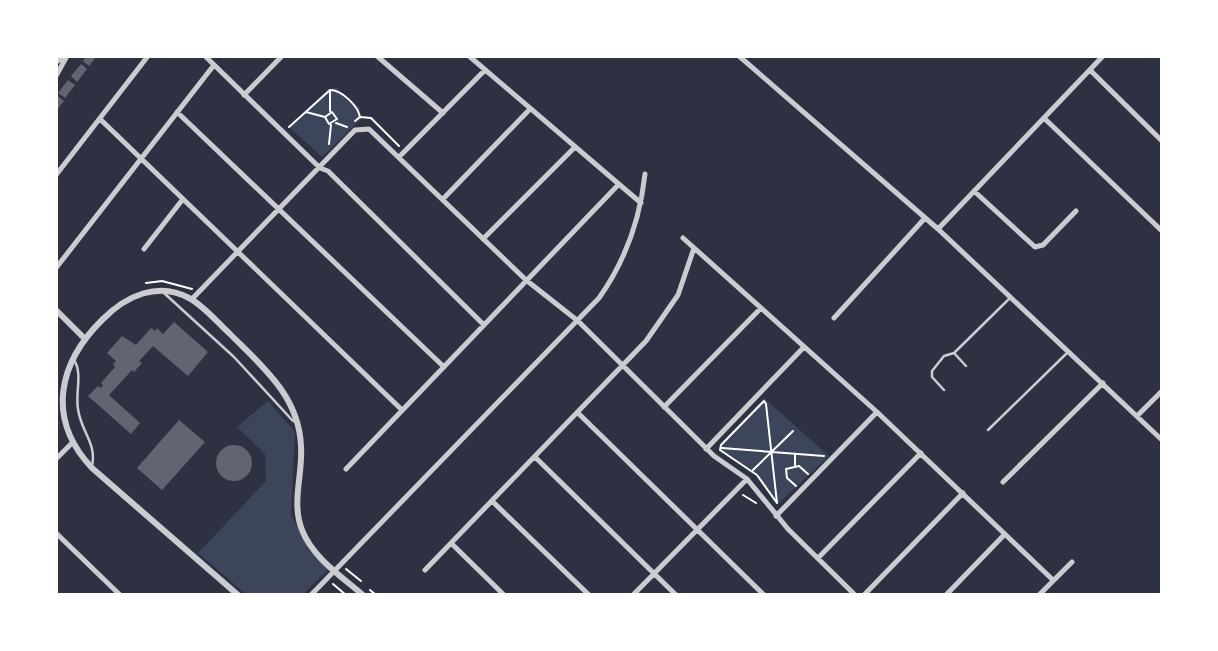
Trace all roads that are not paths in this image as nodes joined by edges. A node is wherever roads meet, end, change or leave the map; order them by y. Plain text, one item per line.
1 (66, 56) edge
2 (148, 56) edge
3 (205, 56) edge
4 (282, 56) edge
5 (377, 56) edge
6 (469, 56) edge
7 (739, 56) edge
8 (1103, 56) edge
9 (56, 62) edge
10 (214, 65) junction
11 (485, 70) junction
12 (1090, 71) junction
13 (56, 76) edge
14 (244, 95) junction
15 (530, 108) junction
16 (177, 112) junction
17 (443, 113) junction
18 (1044, 118) junction
19 (100, 119) junction
20 (1162, 141) edge
21 (575, 147) junction
22 (399, 157) junction
23 (141, 159) junction
24 (320, 167) junction
25 (645, 174) dead end
26 (56, 175) edge
27 (619, 184) junction
28 (974, 191) junction
29 (183, 199) junction
30 (443, 199) junction
31 (641, 203) junction
32 (279, 210) junction
33 (1076, 211) dead end
34 (925, 218) junction
35 (938, 229) junction
36 (1162, 231) edge
37 (683, 238) dead end
38 (484, 239) junction
39 (694, 248) junction
40 (144, 249) dead end
41 (239, 251) junction
42 (56, 268) edge
43 (527, 280) junction
44 (161, 291) junction
45 (1011, 297) junction
46 (192, 299) junction
47 (761, 308) junction
48 (56, 310) edge
49 (834, 318) dead end
50 (578, 321) junction
51 (484, 325) junction
52 (84, 338) junction
53 (804, 347) junction
54 (1070, 351) junction
55 (954, 353) junction
56 (72, 357) junction
57 (966, 366) dead end
58 (444, 367) junction
59 (623, 367) junction
60 (1103, 383) junction
61 (944, 390) dead end
62 (1162, 391) edge
63 (664, 407) junction
64 (402, 410) junction
65 (877, 412) junction
66 (578, 413) junction
67 (1137, 416) junction
68 (988, 429) dead end
69 (300, 433) junction
70 (1162, 440) edge
71 (73, 442) junction
72 (706, 449) junction
73 (921, 453) junction
74 (535, 457) junction
75 (56, 458) edge
76 (92, 468) junction
77 (346, 469) dead end
78 (747, 479) junction
79 (1003, 482) dead end
80 (963, 493) junction
81 (492, 501) junction
82 (775, 516) junction
83 (697, 530) junction
84 (56, 533) edge
85 (1005, 534) junction
86 (451, 543) junction
87 (818, 558) junction
88 (1072, 562) dead end
89 (334, 570) junction
90 (425, 570) dead end
91 (654, 573) junction
92 (1053, 580) junction
93 (120, 595) edge
94 (238, 595) edge
95 (311, 595) edge
96 (363, 595) edge
97 (505, 595) edge
98 (589, 595) edge
99 (633, 595) edge
100 (676, 595) edge
101 (764, 595) edge
102 (855, 595) edge
103 (864, 595) edge
104 (946, 595) edge
105 (1039, 595) edge

1 - 9 street
1 - 13 street
2 - 19 street
3 - 10 street
4 - 14 street
5 - 17 street
6 - 11 street
7 - 34 street
8 - 12 street
10 - 14 street
10 - 16 street
11 - 15 street
11 - 17 street
12 - 18 street
12 - 20 street
14 - 24 street
15 - 21 street
15 - 30 street
16 - 23 street
16 - 32 street
17 - 22 street
18 - 28 street
18 - 36 street
19 - 23 street
19 - 26 street
21 - 27 street
21 - 38 street
22 - 24 street
22 - 30 street
23 - 29 street
23 - 42 street
24 - 32 street
24 - 51 street
25 - 31 street
27 - 31 street
27 - 43 street
28 - 33 street
28 - 35 street
29 - 40 street
29 - 41 street
30 - 38 street
31 - 50 street
32 - 41 street
32 - 58 street
34 - 35 street
34 - 49 street
35 - 45 street
37 - 39 street
38 - 43 street
39 - 47 street
39 - 59 street
41 - 46 street
41 - 64 street
43 - 50 street
43 - 51 street
44 - 46 street
44 - 52 street
44 - 69 lane
45 - 54 street
45 - 55 lane
46 - 69 street
47 - 53 street
47 - 63 street
48 - 52 street
50 - 59 street
50 - 89 street
51 - 58 street
52 - 56 street
53 - 65 street
53 - 72 street
54 - 60 street
54 - 68 lane
55 - 57 lane
55 - 61 lane
56 - 71 street
56 - 76 lane
58 - 64 street
59 - 63 street
59 - 66 street
60 - 67 street
60 - 79 street
62 - 67 street
63 - 72 street
64 - 77 street
65 - 73 street
65 - 82 street
66 - 74 street
66 - 83 street
67 - 70 street
69 - 89 street
71 - 75 street
71 - 76 street
72 - 78 street
73 - 80 street
73 - 87 street
74 - 81 street
74 - 91 street
76 - 94 street
78 - 82 street
78 - 83 street
80 - 85 street
80 - 103 street
81 - 86 street
81 - 98 street
82 - 87 street
83 - 91 street
83 - 101 street
84 - 93 street
85 - 92 street
85 - 104 street
86 - 90 street
86 - 97 street
87 - 102 street
88 - 92 street
89 - 95 street
89 - 96 street
91 - 99 street
91 - 100 street
92 - 105 street

